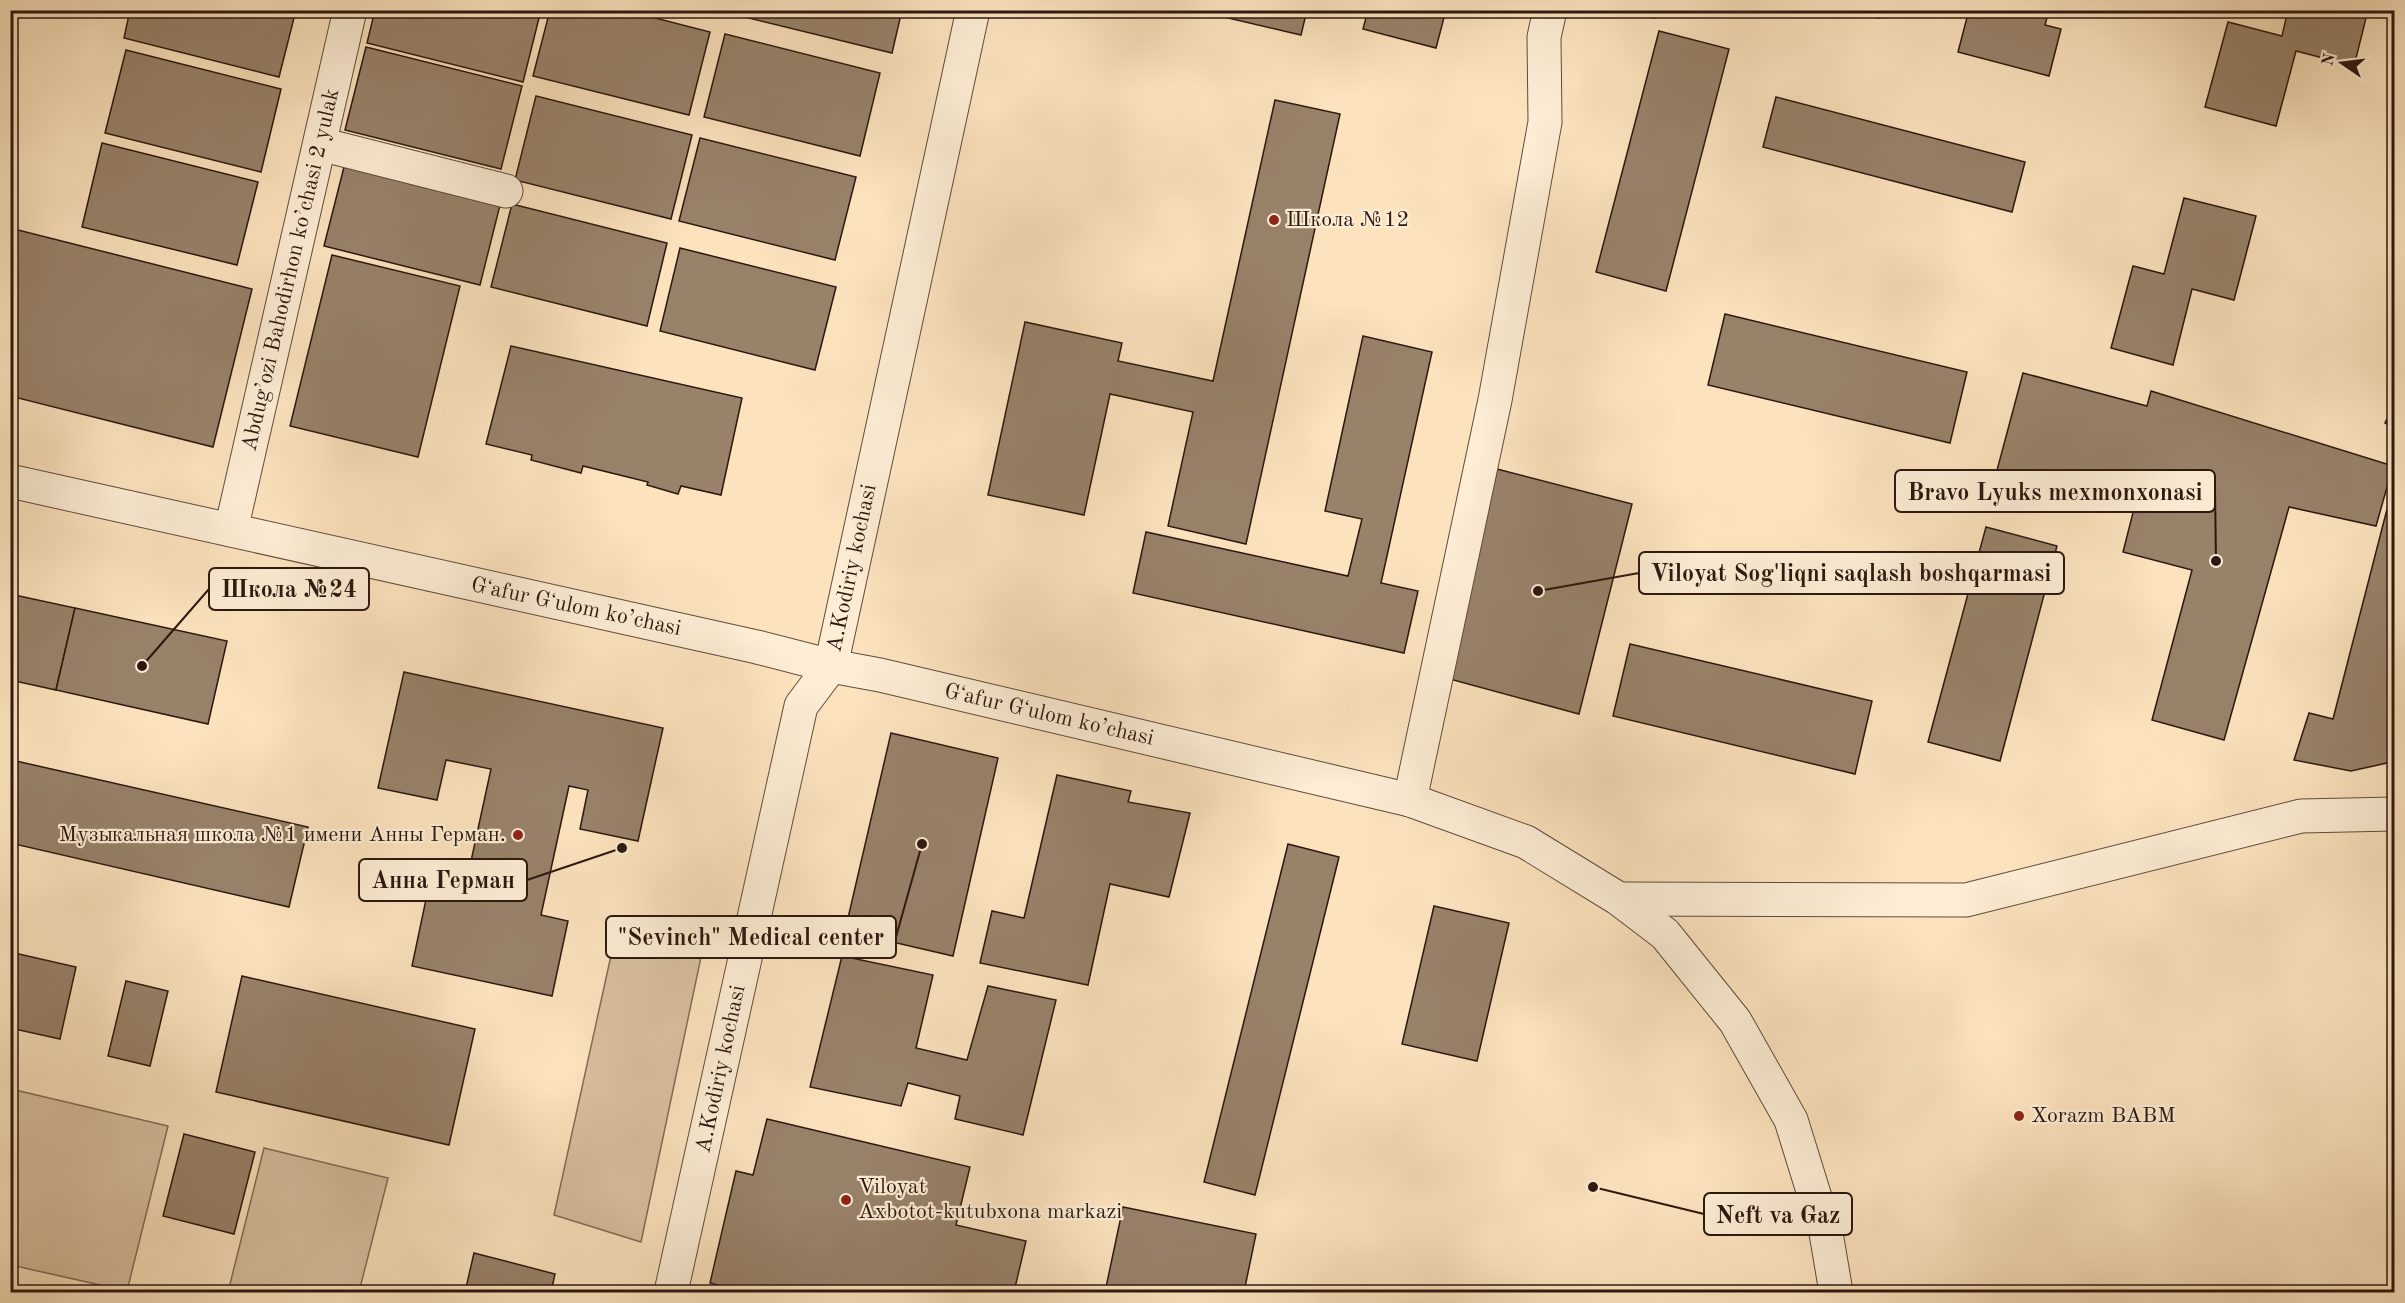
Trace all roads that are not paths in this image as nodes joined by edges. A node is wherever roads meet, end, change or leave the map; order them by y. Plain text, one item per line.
1 (350, 10) edge
2 (973, 10) edge
3 (1550, 10) edge
4 (320, 144) junction
5 (506, 191) dead end
6 (10, 481) edge
7 (231, 530) junction
8 (831, 666) junction
9 (1410, 800) junction
10 (2394, 814) edge
11 (1619, 899) junction
12 (671, 1293) edge
13 (1836, 1293) edge

1 - 4 street, Abdug’ozi Bahodirhon ko’chasi 2 yulak
2 - 8 street, A.Kodiriy kochasi
3 - 9 street
4 - 5 street
4 - 7 street, Abdug’ozi Bahodirhon ko’chasi 2 yulak
6 - 7 street, Gʻafur Gʻulom ko’chasi
7 - 8 street, Gʻafur Gʻulom ko’chasi
8 - 9 street, Gʻafur Gʻulom ko’chasi
8 - 12 street, A.Kodiriy kochasi
9 - 11 street, Gʻafur Gʻulom ko’chasi
10 - 11 street
11 - 13 street, Gʻafur Gʻulom ko’chasi

